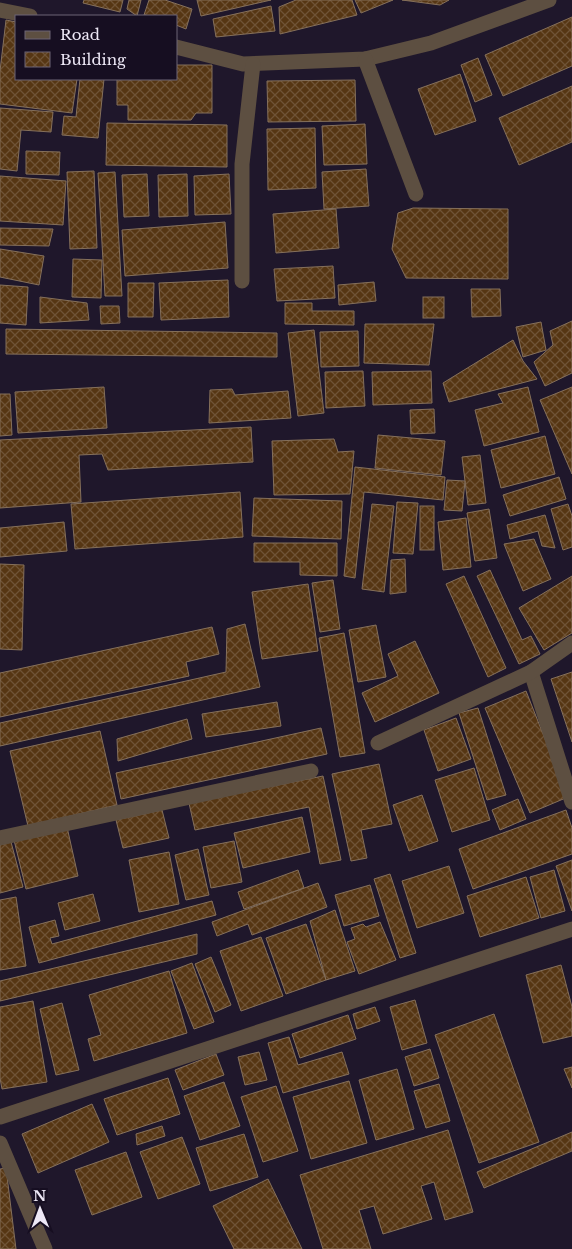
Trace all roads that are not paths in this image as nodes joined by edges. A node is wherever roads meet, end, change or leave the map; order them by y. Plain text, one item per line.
1 (549, 0) edge
2 (0, 10) edge
3 (25, 15) edge
4 (178, 48) edge
5 (365, 59) junction
6 (253, 64) junction
7 (416, 194) dead end
8 (242, 282) dead end
9 (572, 643) edge
10 (531, 672) junction
11 (378, 743) dead end
12 (311, 771) dead end
13 (572, 802) edge
14 (0, 838) edge
15 (572, 929) edge
16 (0, 1117) edge
17 (0, 1143) edge
18 (45, 1249) edge

1 - 5 street
2 - 3 street
4 - 6 street
5 - 6 street
5 - 7 street
6 - 8 street
9 - 10 street
10 - 11 street
10 - 13 street
12 - 14 street
15 - 16 street
17 - 18 street

